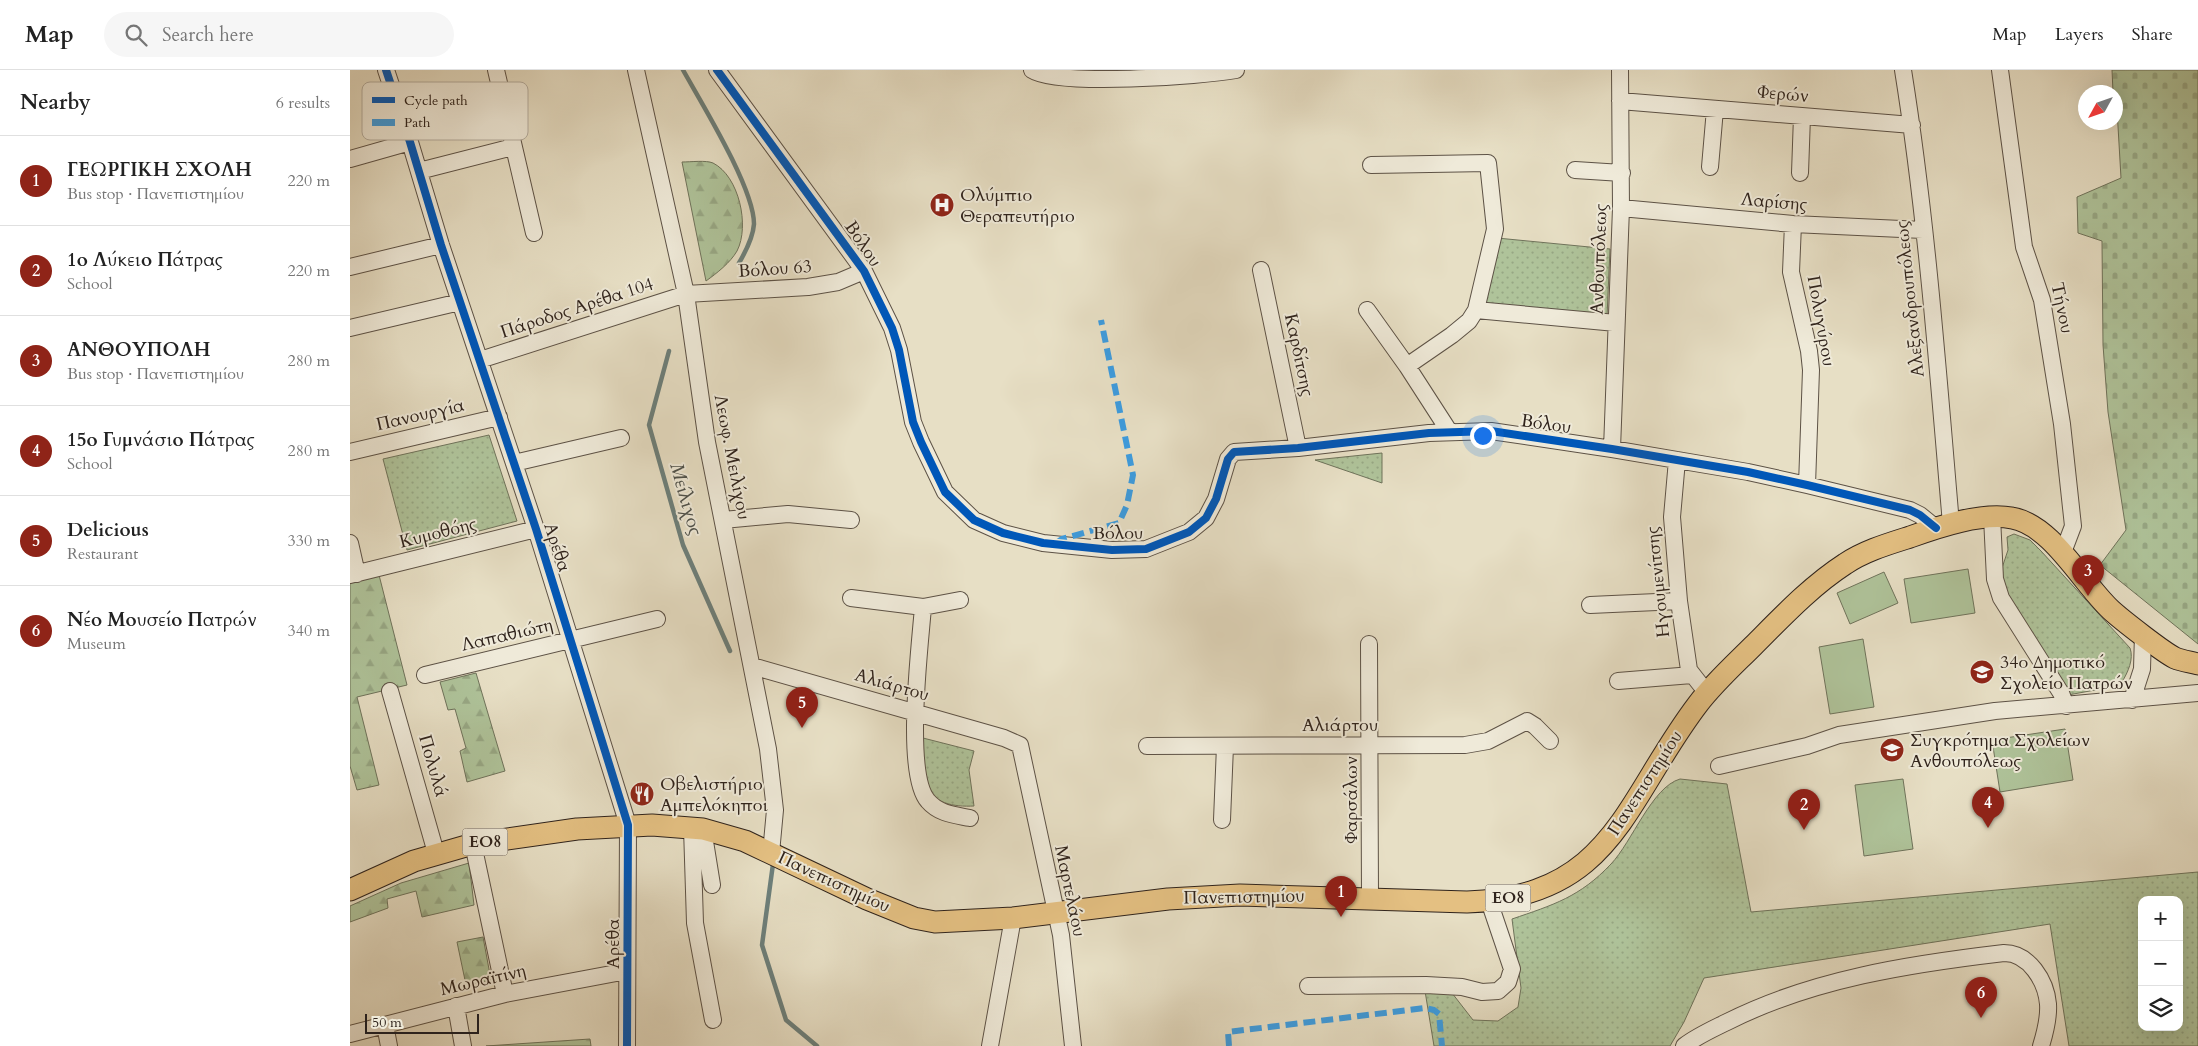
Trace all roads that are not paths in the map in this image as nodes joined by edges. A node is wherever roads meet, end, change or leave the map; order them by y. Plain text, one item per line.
1 (386, 70) edge
2 (636, 70) edge
3 (717, 70) edge
4 (1032, 70) edge
5 (1236, 70) edge
6 (1620, 70) edge
7 (1903, 70) edge
8 (2000, 70) edge
9 (390, 82) edge
10 (1620, 101) junction
11 (1715, 109) junction
12 (1802, 116) junction
13 (1912, 125) junction
14 (511, 140) edge
15 (410, 142) joint
16 (513, 147) junction
17 (350, 159) edge
18 (1371, 165) dead end
19 (1710, 167) dead end
20 (1575, 170) dead end
21 (419, 171) junction
22 (1622, 172) junction
23 (1800, 174) dead end
24 (1621, 208) junction
25 (1793, 224) junction
26 (1923, 230) junction
27 (534, 233) dead end
28 (441, 245) junction
29 (350, 267) edge
30 (1261, 270) dead end
31 (864, 271) junction
32 (686, 294) junction
33 (460, 302) junction
34 (1367, 310) dead end
35 (1476, 310) junction
36 (1616, 323) junction
37 (350, 328) edge
38 (480, 360) junction
39 (1407, 366) junction
40 (499, 417) junction
41 (1448, 431) junction
42 (621, 438) dead end
43 (1298, 448) junction
44 (1612, 449) junction
45 (350, 452) edge
46 (1677, 460) junction
47 (514, 463) junction
48 (1807, 485) junction
49 (1992, 517) junction
50 (724, 520) junction
51 (851, 520) dead end
52 (1943, 526) junction
53 (536, 529) junction
54 (350, 543) edge
55 (2062, 555) junction
56 (354, 575) edge
57 (851, 598) dead end
58 (960, 600) dead end
59 (1679, 601) junction
60 (1590, 605) dead end
61 (923, 607) junction
62 (657, 618) dead end
63 (2143, 634) junction
64 (572, 640) junction
65 (1369, 644) dead end
66 (2198, 664) edge
67 (752, 666) junction
68 (425, 675) dead end
69 (1692, 675) junction
70 (1618, 681) dead end
71 (390, 691) dead end
72 (1707, 693) junction
73 (2198, 693) edge
74 (2132, 700) junction
75 (2066, 706) junction
76 (916, 712) junction
77 (1550, 741) dead end
78 (1020, 745) joint
79 (1371, 745) junction
80 (1147, 746) dead end
81 (1224, 746) junction
82 (1719, 766) dead end
83 (970, 818) dead end
84 (1222, 820) dead end
85 (628, 825) junction
86 (698, 828) junction
87 (473, 844) junction
88 (436, 853) junction
89 (771, 854) junction
90 (712, 885) dead end
91 (350, 890) edge
92 (1370, 898) junction
93 (1489, 901) junction
94 (1057, 912) junction
95 (1013, 918) junction
96 (627, 971) junction
97 (1308, 986) dead end
98 (504, 994) junction
99 (456, 1006) junction
100 (713, 1020) dead end
101 (385, 1025) junction
102 (350, 1034) edge
103 (389, 1046) edge
104 (463, 1046) edge
105 (627, 1046) edge
106 (990, 1046) edge
107 (1073, 1046) edge
108 (1684, 1046) edge
109 (2041, 1046) edge

1 - 9 street, Αρέθα
2 - 32 street, Λεωφ. Μειλίχου
3 - 31 street, Βόλου
4 - 5 street
6 - 10 street, Ανθουπόλεως
7 - 13 street, Αλεξανδρουπόλεως
8 - 55 street, Τήνου
10 - 11 street, Φερών
10 - 22 street, Ανθουπόλεως
11 - 12 street, Φερών
11 - 19 street
12 - 13 street, Φερών
12 - 23 street
13 - 26 street, Αλεξανδρουπόλεως
14 - 16 street
15 - 17 street
15 - 21 street, Αρέθα
16 - 21 street
16 - 27 street
18 - 35 street
20 - 22 street
21 - 28 street, Αρέθα
22 - 24 street, Ανθουπόλεως
24 - 25 street, Λαρίσης
24 - 36 street, Ανθουπόλεως
25 - 26 street, Λαρίσης
25 - 48 street, Πολυγύρου
26 - 52 street, Αλεξανδρουπόλεως
28 - 29 street
28 - 33 street, Αρέθα
30 - 43 street, Καρδίτσης
31 - 32 street, Βόλου 63
31 - 43 street, Βόλου
32 - 38 street, Πάροδος Αρέθα 104
32 - 50 street, Λεωφ. Μειλίχου
33 - 37 street
33 - 38 street, Αρέθα
34 - 39 street
35 - 36 street
35 - 39 street
36 - 44 street, Ανθουπόλεως
38 - 40 street, Αρέθα
39 - 41 street
40 - 45 street, Πανουργία
40 - 47 street, Αρέθα
41 - 43 street, Βόλου
41 - 44 street, Βόλου
42 - 47 street
44 - 46 street, Βόλου
46 - 48 street, Βόλου
46 - 59 street, Ηγουμενίτσης
47 - 53 street, Αρέθα
48 - 52 street, Βόλου
49 - 52 main road, Πανεπιστημίου / ΕΟ8
49 - 55 main road, Πανεπιστημίου / ΕΟ8
49 - 75 street
50 - 51 street
50 - 67 street, Λεωφ. Μειλίχου
52 - 72 main road, Πανεπιστημίου / ΕΟ8
53 - 56 street, Κυμοθόης
53 - 64 street, Αρέθα
54 - 56 street
55 - 63 main road, Πανεπιστημίου / ΕΟ8
57 - 61 street
58 - 61 street
59 - 60 street
59 - 69 street, Ηγουμενίτσης
61 - 76 street
62 - 64 street, Λαπαθιώτη
63 - 66 main road, Πανεπιστημίου / ΕΟ8
63 - 74 street
64 - 68 street, Λαπαθιώτη
64 - 85 street, Αρέθα
65 - 79 street, Φαρσάλων
67 - 76 street, Αλιάρτου
67 - 89 street, Λεωφ. Μειλίχου
69 - 70 street
69 - 72 street, Ηγουμενίτσης
71 - 88 street, Πολυλά
72 - 93 main road, Πανεπιστημίου / ΕΟ8
73 - 74 street
74 - 75 street
75 - 82 street
76 - 78 street, Αλιάρτου
76 - 83 street
77 - 79 street, Αλιάρτου
78 - 94 street, Μαρτελάου
79 - 81 street, Αλιάρτου
79 - 92 street, Φαρσάλων
80 - 81 street, Αλιάρτου
81 - 84 street
85 - 86 main road, Πανεπιστημίου / ΕΟ8
85 - 87 main road, Πανεπιστημίου / ΕΟ8
85 - 96 street, Αρέθα
86 - 89 main road, Πανεπιστημίου / ΕΟ8
86 - 90 street
86 - 100 street
87 - 88 main road, Πανεπιστημίου / ΕΟ8
87 - 98 street
88 - 91 main road, Πανεπιστημίου / ΕΟ8
89 - 95 main road, Πανεπιστημίου / ΕΟ8
92 - 93 main road, Πανεπιστημίου / ΕΟ8
92 - 94 main road, Πανεπιστημίου / ΕΟ8
93 - 97 street
94 - 95 main road, Πανεπιστημίου / ΕΟ8
94 - 107 street, Μαρτελάου
95 - 106 street
96 - 98 street, Μωραϊτίνη
96 - 105 street, Αρέθα
98 - 99 street, Μωραϊτίνη
99 - 101 street, Μωραϊτίνη
99 - 104 street
101 - 102 street, Μωραϊτίνη
101 - 103 street
108 - 109 street

